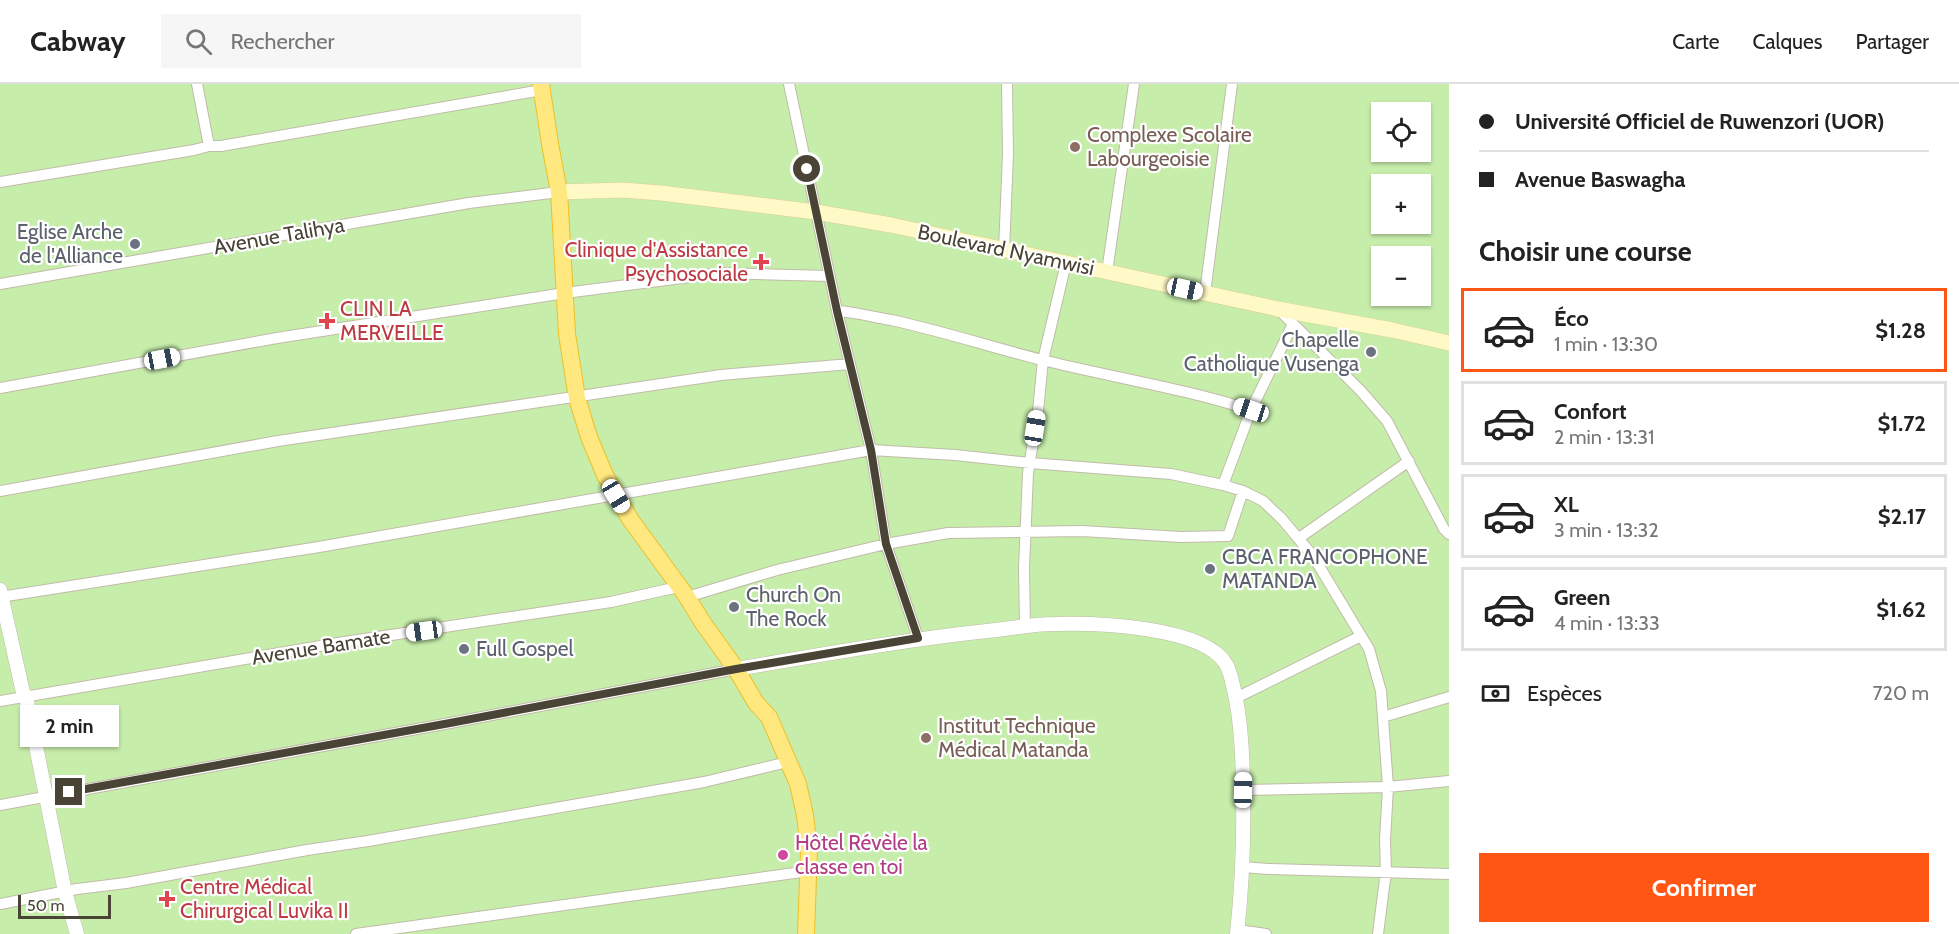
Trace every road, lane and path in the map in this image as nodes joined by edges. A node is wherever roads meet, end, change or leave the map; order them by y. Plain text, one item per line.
1 (197, 84) edge
2 (789, 84) edge
3 (1007, 84) edge
4 (1134, 84) edge
5 (1232, 84) edge
6 (542, 87) edge
7 (209, 146) junction
8 (0, 182) edge
9 (559, 192) junction
10 (816, 212) junction
11 (1004, 249) junction
12 (1066, 263) junction
13 (1107, 272) junction
14 (829, 276) junction
15 (0, 284) edge
16 (565, 293) junction
17 (1205, 293) junction
18 (1278, 309) junction
19 (837, 311) junction
20 (1293, 324) junction
21 (1449, 343) edge
22 (1043, 360) junction
23 (850, 364) junction
24 (0, 388) edge
25 (577, 398) junction
26 (1251, 410) junction
27 (871, 450) junction
28 (1409, 461) junction
29 (1030, 463) junction
30 (1223, 484) junction
31 (0, 491) edge
32 (1244, 491) junction
33 (616, 496) junction
34 (1026, 531) junction
35 (1449, 534) edge
36 (1299, 538) junction
37 (886, 544) junction
38 (682, 592) junction
39 (0, 594) edge
40 (1025, 627) junction
41 (1361, 636) junction
42 (918, 638) junction
43 (736, 669) junction
44 (24, 697) junction
45 (1449, 697) edge
46 (1236, 698) junction
47 (0, 701) edge
48 (1383, 717) junction
49 (788, 762) junction
50 (1449, 781) edge
51 (1388, 787) junction
52 (1243, 790) junction
53 (46, 796) junction
54 (0, 805) edge
55 (1243, 867) junction
56 (809, 871) junction
57 (1386, 871) junction
58 (1449, 874) edge
59 (65, 892) junction
60 (0, 904) edge
61 (1238, 932) edge
62 (76, 934) edge
63 (356, 934) edge
64 (806, 934) edge
65 (1266, 934) edge
66 (1378, 934) edge

1 - 7 street
2 - 10 street
3 - 11 street
4 - 13 street
5 - 17 street
6 - 7 street
6 - 9 highway
7 - 8 street
9 - 10 main road, Boulevard Nyamwisi
9 - 15 street, Avenue Talihya
9 - 16 highway
10 - 11 main road, Boulevard Nyamwisi
10 - 14 street
11 - 12 main road, Boulevard Nyamwisi
12 - 13 main road, Boulevard Nyamwisi
12 - 22 street
13 - 17 main road, Boulevard Nyamwisi
14 - 16 street
14 - 19 street
16 - 24 street
16 - 25 highway
17 - 18 main road, Boulevard Nyamwisi
18 - 20 street
18 - 21 main road, Boulevard Nyamwisi
19 - 22 street
19 - 23 street
20 - 26 street
20 - 28 street
22 - 26 street
22 - 29 street
23 - 25 street
23 - 27 street
25 - 31 street
25 - 33 highway
26 - 30 street
27 - 29 street
27 - 33 street
27 - 37 street
28 - 35 street
28 - 36 street
29 - 30 street
29 - 34 street
30 - 32 street
32 - 34 street, Avenue Bamate
32 - 36 street
33 - 38 highway
33 - 39 street
34 - 37 street, Avenue Bamate
34 - 40 street
36 - 41 street
37 - 38 street, Avenue Bamate
37 - 42 street
38 - 43 highway
38 - 44 street, Avenue Bamate
39 - 44 street
40 - 42 street
40 - 46 street
41 - 46 street
41 - 48 street
42 - 43 street
43 - 49 highway
43 - 53 street
44 - 47 street, Avenue Bamate
44 - 53 street
45 - 48 street
46 - 52 street
48 - 51 street
49 - 56 highway
49 - 59 street
50 - 51 street
51 - 52 street
51 - 57 street
52 - 55 street
53 - 54 street
53 - 59 street
55 - 57 street
55 - 61 street
56 - 63 street
56 - 64 highway
57 - 58 street
57 - 66 street
59 - 60 street
59 - 62 street
61 - 65 street

